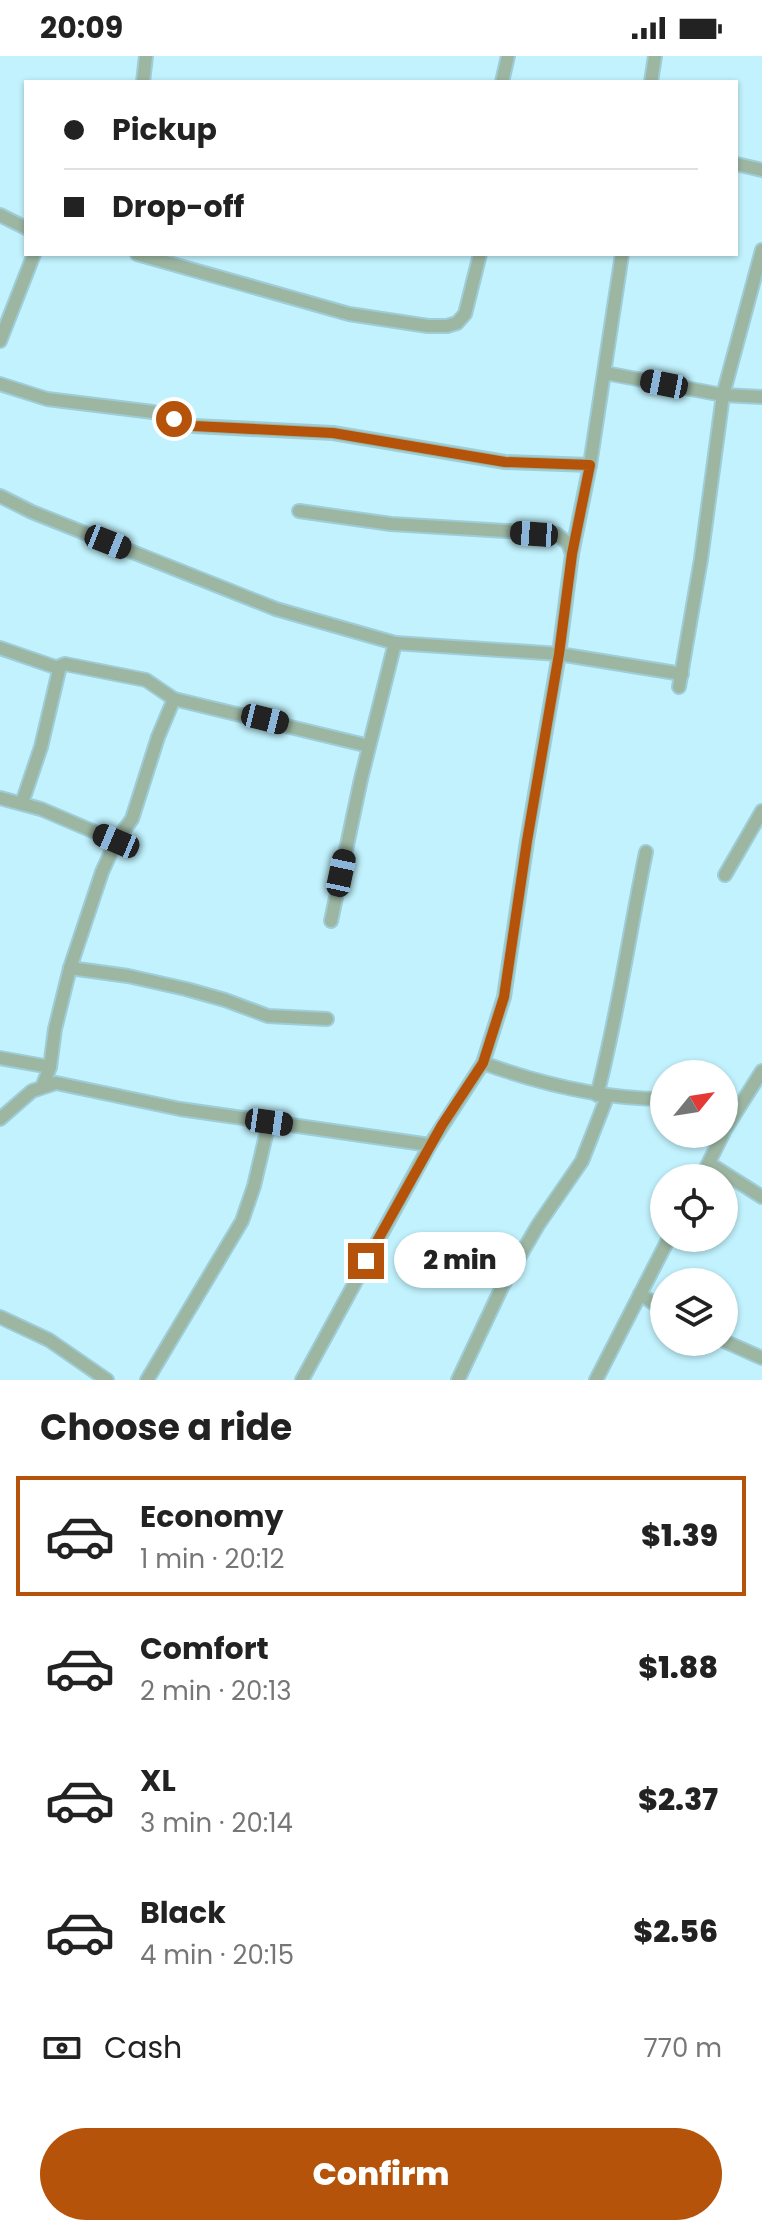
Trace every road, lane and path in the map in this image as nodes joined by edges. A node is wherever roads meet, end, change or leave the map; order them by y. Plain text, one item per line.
1 (146, 56) edge
2 (508, 56) edge
3 (655, 56) edge
4 (143, 80) edge
5 (502, 80) edge
6 (651, 80) edge
7 (738, 164) edge
8 (762, 170) edge
9 (0, 215) edge
10 (24, 227) edge
11 (762, 250) edge
12 (33, 256) edge
13 (144, 256) edge
14 (480, 256) edge
15 (622, 256) edge
16 (0, 341) edge
17 (605, 373) junction
18 (0, 384) edge
19 (723, 395) junction
20 (762, 397) edge
21 (590, 465) junction
22 (0, 496) edge
23 (299, 511) dead end
24 (572, 554) junction
25 (395, 643) junction
26 (0, 648) edge
27 (559, 654) junction
28 (58, 668) junction
29 (174, 699) junction
30 (369, 746) junction
31 (0, 798) edge
32 (22, 803) junction
33 (762, 811) edge
34 (116, 841) junction
35 (646, 852) dead end
36 (725, 875) dead end
37 (331, 921) dead end
38 (70, 968) junction
39 (327, 1019) dead end
40 (0, 1058) edge
41 (483, 1063) junction
42 (50, 1067) junction
43 (762, 1071) edge
44 (43, 1085) junction
45 (602, 1096) junction
46 (650, 1098) edge
47 (738, 1109) edge
48 (0, 1119) edge
49 (269, 1122) junction
50 (430, 1145) junction
51 (717, 1148) edge
52 (710, 1164) edge
53 (738, 1182) edge
54 (762, 1197) edge
55 (662, 1252) edge
56 (640, 1294) junction
57 (650, 1301) edge
58 (0, 1317) edge
59 (738, 1347) edge
60 (762, 1358) edge
61 (107, 1380) edge
62 (147, 1380) edge
63 (302, 1380) edge
64 (458, 1380) edge
65 (596, 1380) edge

1 - 4 street
2 - 5 street
3 - 6 street
7 - 8 street
9 - 10 street
11 - 19 street
12 - 16 street
13 - 14 street
15 - 17 street
17 - 19 street
17 - 21 street
18 - 21 street
19 - 20 street
19 - 27 street
21 - 24 street
22 - 25 street
23 - 24 street
24 - 27 street
25 - 27 street
25 - 30 street
26 - 28 street
27 - 41 street
28 - 29 street
28 - 32 street
29 - 30 street
29 - 34 street
30 - 37 street
31 - 32 street
32 - 34 street
33 - 36 street
34 - 38 street
35 - 45 street
38 - 39 street
38 - 42 street
40 - 42 street
41 - 45 street
41 - 50 street
42 - 44 street
43 - 47 street
44 - 48 street
44 - 49 street
45 - 46 street
45 - 64 street
49 - 50 street
49 - 62 street
50 - 63 street
51 - 52 street
53 - 54 street
55 - 56 street
56 - 57 street
56 - 65 street
58 - 61 street
59 - 60 street

